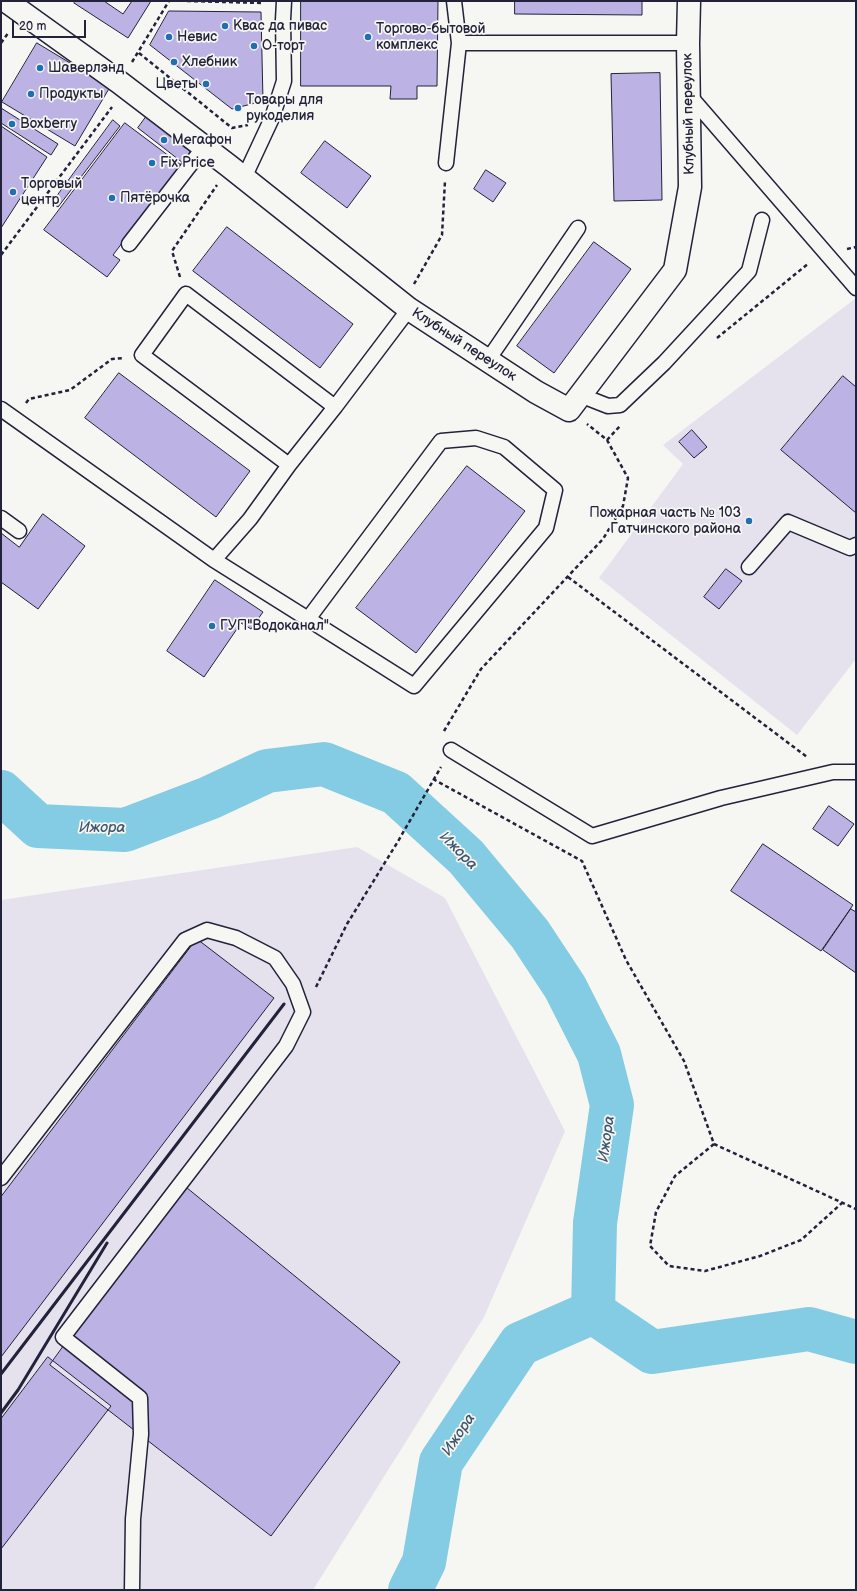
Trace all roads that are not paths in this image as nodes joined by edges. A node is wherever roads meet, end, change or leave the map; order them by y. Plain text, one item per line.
1 (284, 1) edge
2 (454, 1) edge
3 (689, 1) edge
4 (7, 6) edge
5 (460, 43) junction
6 (688, 43) junction
7 (689, 95) junction
8 (204, 147) junction
9 (446, 163) road end
10 (236, 172) junction
11 (762, 220) dead end
12 (578, 228) dead end
13 (129, 244) dead end
14 (856, 288) edge
15 (406, 306) junction
16 (488, 360) junction
17 (580, 395) junction
18 (335, 407) junction
19 (4, 412) edge
20 (288, 465) junction
21 (1, 518) edge
22 (19, 531) dead end
23 (856, 545) edge
24 (214, 560) junction
25 (749, 567) dead end
26 (308, 618) junction
27 (451, 750) road end
28 (856, 772) edge
29 (1, 1178) edge
30 (132, 1590) edge

1 - 10 lane
2 - 5 lane
3 - 6 street, Клубный переулок
4 - 8 street, Клубный переулок
5 - 6 lane
5 - 9 lane
6 - 7 street, Клубный переулок
7 - 14 lane
7 - 17 street, Клубный переулок
8 - 10 street, Клубный переулок
8 - 13 lane
10 - 15 street, Клубный переулок
11 - 17 lane
12 - 16 lane
15 - 16 street, Клубный переулок
15 - 18 lane
16 - 17 street, Клубный переулок
18 - 20 lane
18 - 20 lane
19 - 24 lane
20 - 24 lane
21 - 22 lane
23 - 25 lane
24 - 26 lane
26 - 26 lane
27 - 28 lane
29 - 30 lane

